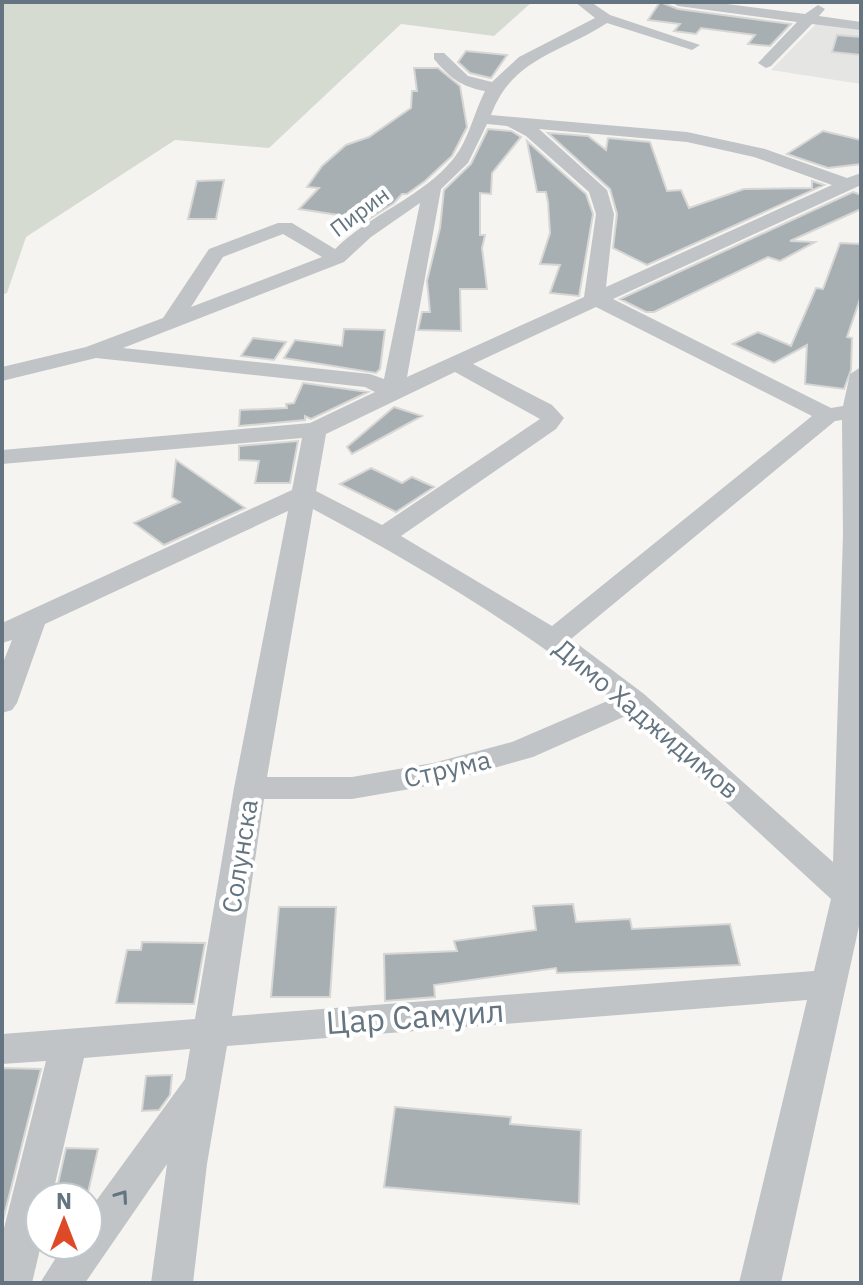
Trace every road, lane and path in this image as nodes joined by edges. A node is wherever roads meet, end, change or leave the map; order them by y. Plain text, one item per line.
1 (582, 2) edge
2 (678, 2) edge
3 (825, 2) edge
4 (605, 18) junction
5 (809, 20) junction
6 (861, 26) edge
7 (692, 45) dead end
8 (439, 56) dead end
9 (766, 63) dead end
10 (496, 87) junction
11 (491, 120) junction
12 (854, 181) edge
13 (432, 189) junction
14 (337, 258) junction
15 (594, 298) junction
16 (171, 321) junction
17 (93, 352) junction
18 (455, 363) junction
19 (2, 374) edge
20 (861, 374) edge
21 (393, 392) junction
22 (841, 413) junction
23 (315, 430) junction
24 (2, 457) edge
25 (303, 494) junction
26 (858, 532) edge
27 (383, 536) junction
28 (34, 618) junction
29 (2, 634) edge
30 (553, 639) junction
31 (634, 701) junction
32 (2, 703) edge
33 (250, 788) junction
34 (855, 890) edge
35 (827, 984) junction
36 (210, 1032) junction
37 (69, 1044) junction
38 (2, 1049) edge
39 (203, 1082) junction
40 (11, 1283) edge
41 (61, 1283) edge
42 (172, 1283) edge
43 (760, 1283) edge

1 - 4 street
2 - 5 street
3 - 5 street
4 - 7 street
4 - 10 street, Пирин
5 - 6 street
5 - 9 street
8 - 10 street
10 - 11 street, Пирин
11 - 12 street
11 - 13 street, Пирин
11 - 15 street
12 - 15 street
13 - 14 street, Пирин
13 - 21 street
14 - 16 street, Пирин
14 - 16 street
15 - 18 street
15 - 22 street
16 - 17 street, Пирин
17 - 19 street, Пирин
17 - 21 street
18 - 21 street
18 - 27 street
20 - 22 street
21 - 23 street
22 - 26 street
22 - 30 street
23 - 24 street
23 - 25 street, Солунска
25 - 27 street, Димо Хаджидимов
25 - 28 street
25 - 33 street, Солунска
26 - 34 street
27 - 30 street, Димо Хаджидимов
28 - 29 street
28 - 32 street
30 - 31 street, Димо Хаджидимов
31 - 33 street, Струма
31 - 34 street, Димо Хаджидимов
33 - 36 street, Солунска
34 - 35 street
35 - 36 street, Цар Самуил
35 - 43 street
36 - 37 street, Цар Самуил
36 - 39 street, Солунска
37 - 38 street, Цар Самуил
37 - 40 street
41 -> 39 street
39 - 42 street, Солунска

